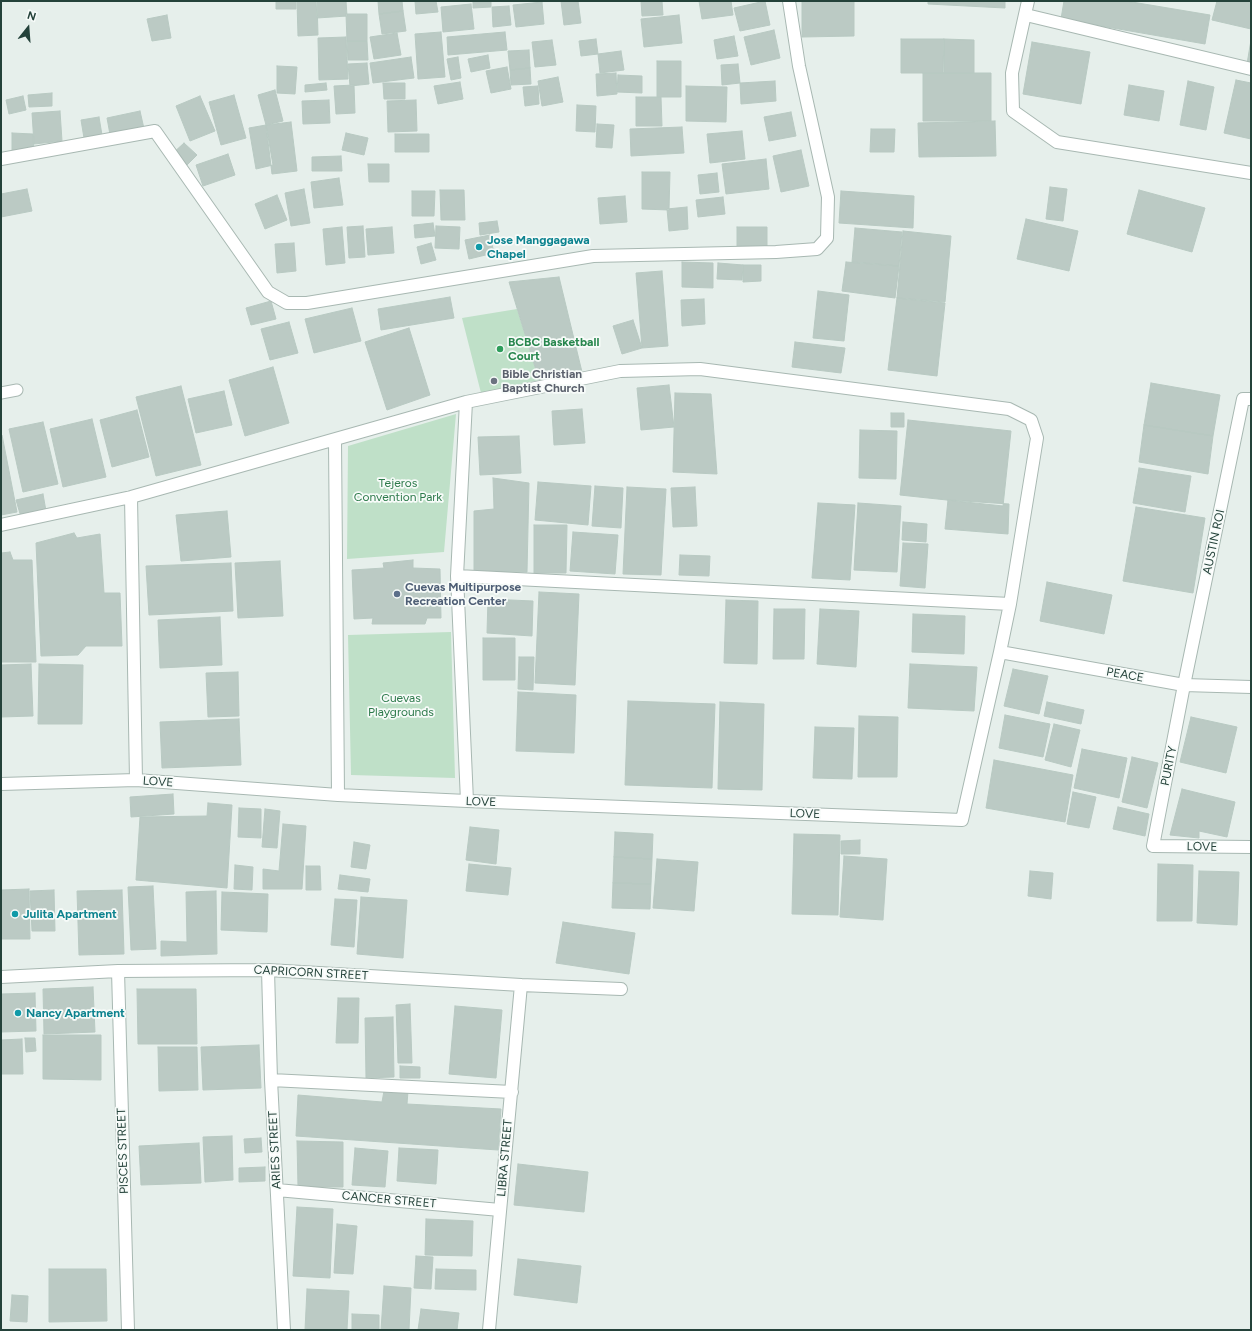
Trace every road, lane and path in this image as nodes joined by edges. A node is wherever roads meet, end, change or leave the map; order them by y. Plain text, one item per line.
1 (790, 1) edge
2 (1028, 1) edge
3 (1026, 15) junction
4 (1251, 69) edge
5 (1, 159) edge
6 (1251, 173) edge
7 (17, 390) dead end
8 (1, 393) edge
9 (1247, 399) edge
10 (466, 402) junction
11 (335, 440) junction
12 (131, 497) junction
13 (1, 525) edge
14 (457, 576) junction
15 (1010, 604) junction
16 (1000, 652) junction
17 (1184, 685) junction
18 (1251, 687) edge
19 (136, 780) junction
20 (1, 784) edge
21 (338, 795) junction
22 (467, 801) junction
23 (1153, 846) joint
24 (1251, 847) edge
25 (268, 970) junction
26 (118, 971) junction
27 (1, 977) edge
28 (521, 985) junction
29 (621, 990) dead end
30 (271, 1080) junction
31 (512, 1092) junction
32 (277, 1190) junction
33 (500, 1210) junction
34 (128, 1330) edge
35 (284, 1330) edge
36 (489, 1330) edge

1 - 5 street
2 - 3 street
3 - 4 street
3 - 6 street
7 - 8 lane
9 - 17 street, AUSTIN ROI
10 - 11 street
10 - 14 street
10 - 15 street
11 - 12 street
11 - 21 street
12 - 13 street
12 - 19 street
14 - 15 street
14 - 22 street
15 - 16 street
16 - 17 street, PEACE
16 - 22 street, LOVE
17 - 18 street, PEACE
17 - 23 street, PURITY
19 - 20 street, LOVE
19 - 21 street, LOVE
21 - 22 street, LOVE
23 - 24 street, LOVE
25 - 26 street, CAPRICORN STREET
25 - 28 street, CAPRICORN STREET
25 - 30 street, ARIES STREET
26 - 27 street, CAPRICORN STREET
26 - 34 street, PISCES STREET
28 - 29 street, CAPRICORN STREET
28 - 31 street, LIBRA STREET
30 - 31 street
30 - 32 street, ARIES STREET
31 - 33 street, LIBRA STREET
32 - 33 street, CANCER STREET
32 - 35 street, ARIES STREET
33 - 36 street, LIBRA STREET

